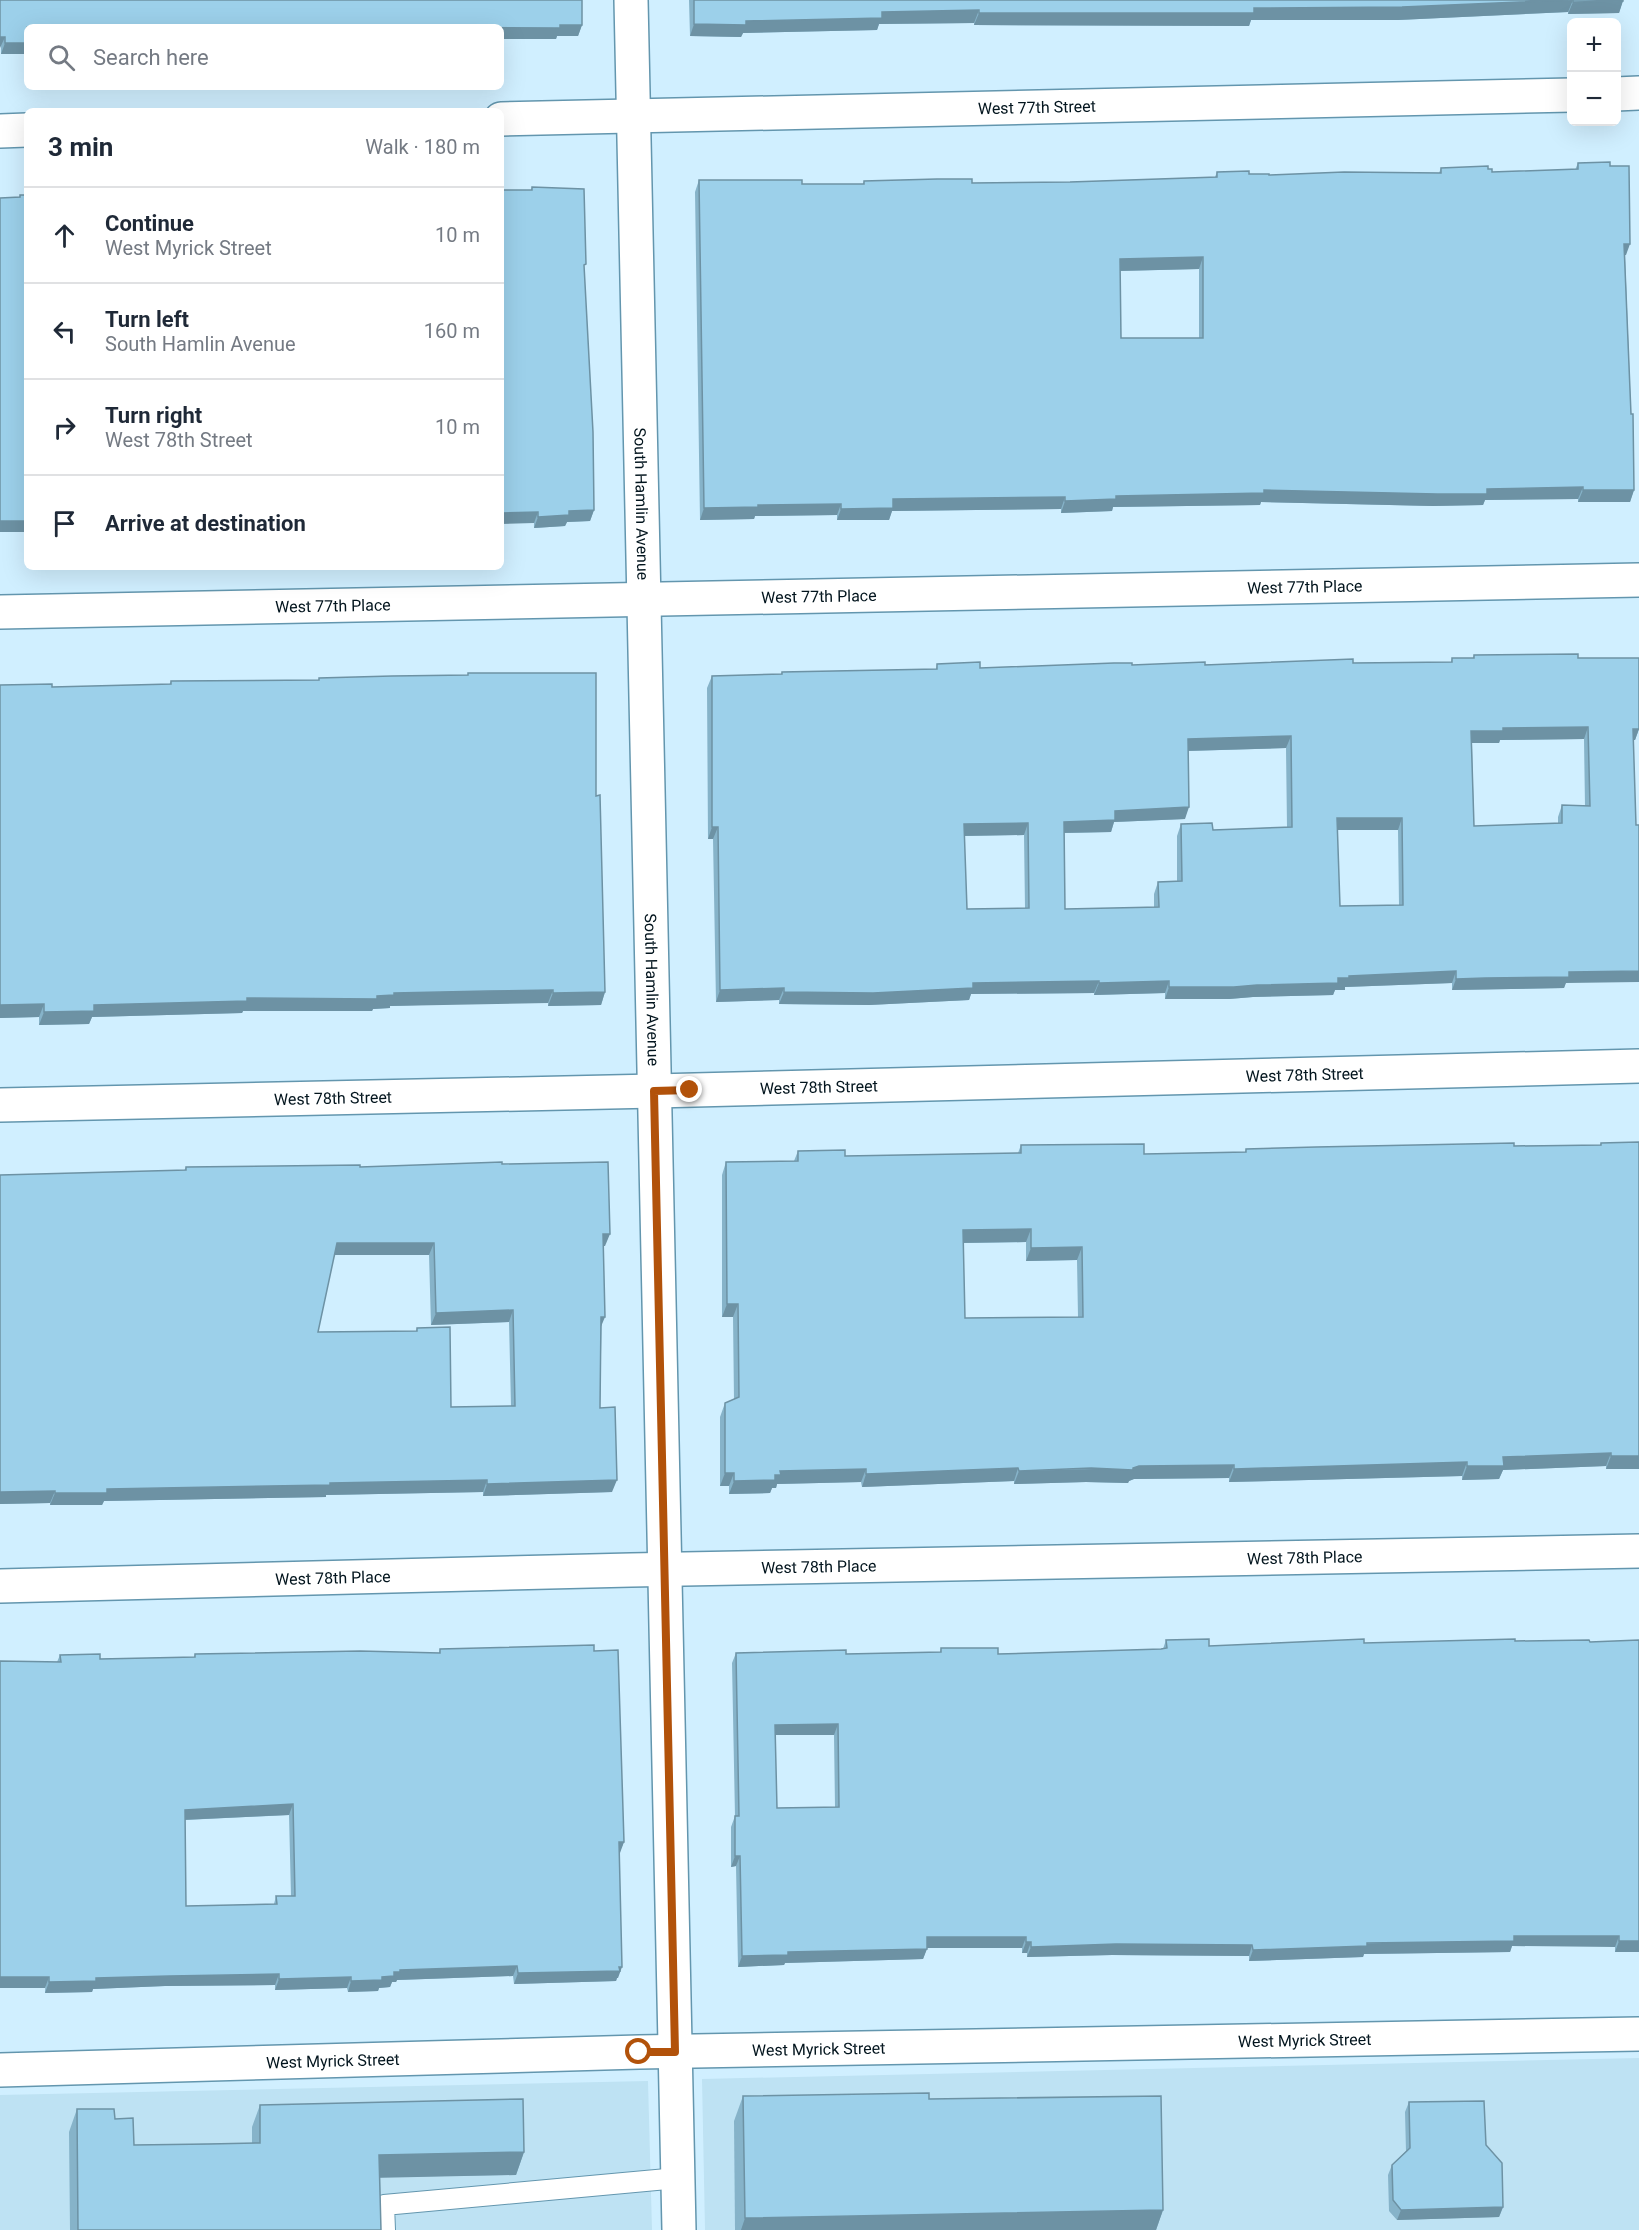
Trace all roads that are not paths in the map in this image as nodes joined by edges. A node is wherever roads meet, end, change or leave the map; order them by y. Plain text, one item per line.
1 (631, 0) edge
2 (1639, 93) edge
3 (1621, 94) edge
4 (1567, 95) edge
5 (633, 116) junction
6 (504, 119) edge
7 (24, 130) edge
8 (0, 131) edge
9 (1639, 580) edge
10 (644, 600) junction
11 (0, 612) edge
12 (1639, 1066) edge
13 (654, 1091) junction
14 (0, 1105) edge
15 (1639, 1551) edge
16 (665, 1570) junction
17 (0, 1586) edge
18 (1639, 2034) edge
19 (675, 2052) junction
20 (0, 2070) edge
21 (678, 2178) junction
22 (385, 2230) edge
23 (679, 2230) edge

1 - 5 street, South Hamlin Avenue
2 - 3 street
4 - 5 street, West 77th Street
5 - 6 street, West 77th Street
5 - 10 street, South Hamlin Avenue
7 - 8 street
9 - 10 street, West 77th Place
10 - 11 street, West 77th Place
10 - 13 street, South Hamlin Avenue
12 - 13 street, West 78th Street
13 - 14 street, West 78th Street
13 - 16 street, South Hamlin Avenue
15 - 16 street, West 78th Place
16 - 17 street, West 78th Place
16 - 19 street, South Hamlin Avenue
18 - 19 street, West Myrick Street
19 - 20 street, West Myrick Street
19 - 21 street, South Hamlin Avenue
21 - 22 lane
21 - 23 street, South Hamlin Avenue

